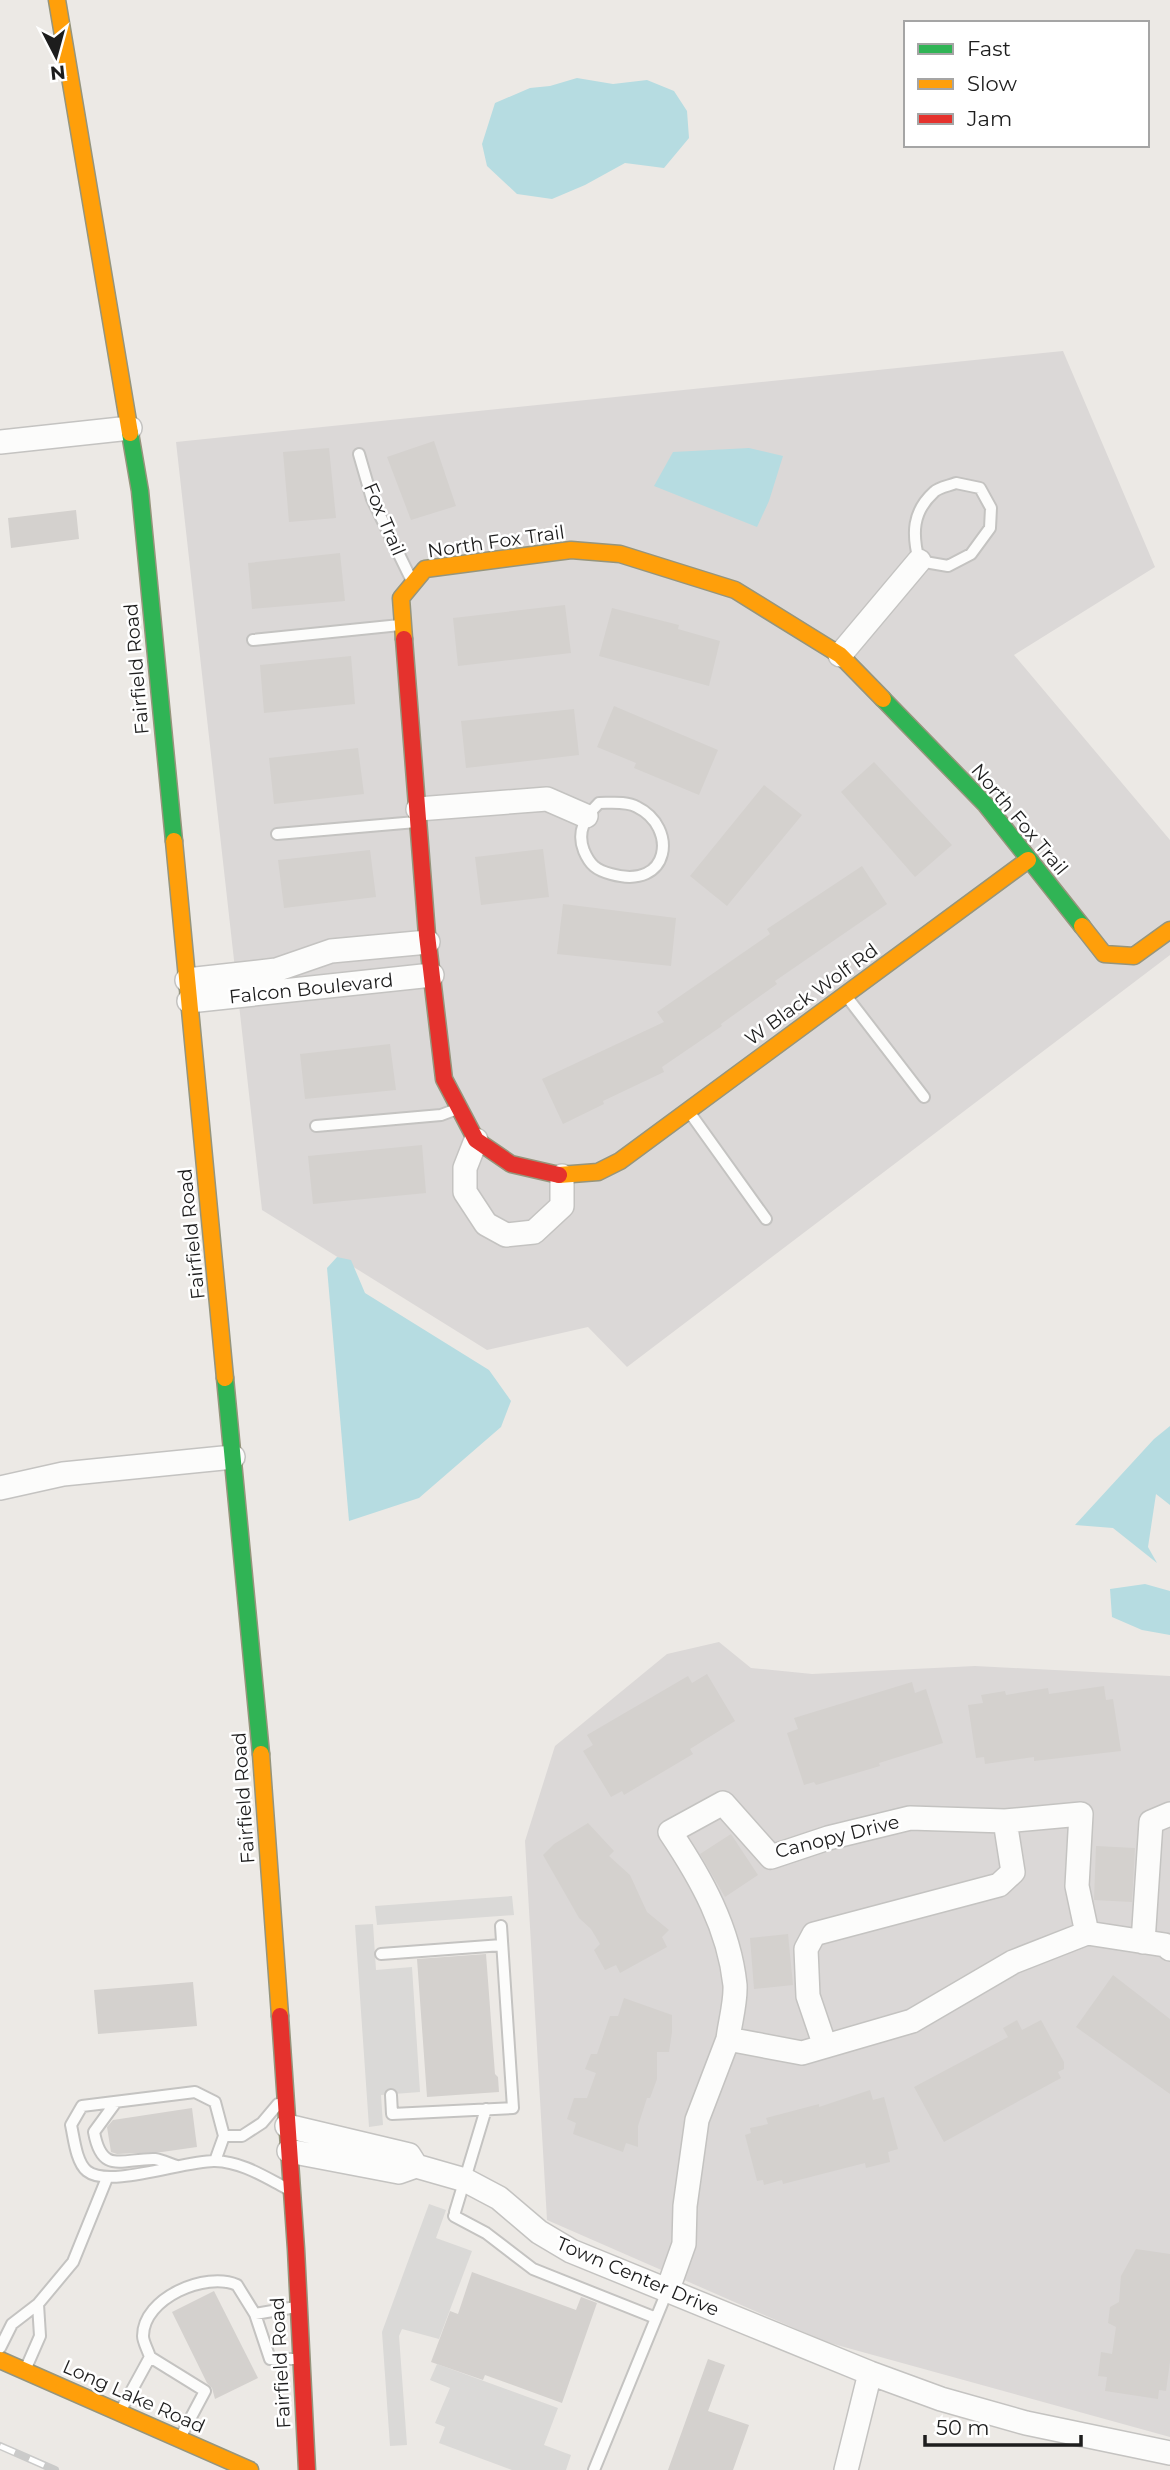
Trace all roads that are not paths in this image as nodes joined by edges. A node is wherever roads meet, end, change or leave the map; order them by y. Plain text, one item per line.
1 (57, 0) edge
2 (130, 428) junction
3 (0, 442) edge
4 (359, 454) dead end
5 (919, 561) junction
6 (413, 583) junction
7 (403, 625) junction
8 (253, 640) dead end
9 (839, 655) junction
10 (419, 815) junction
11 (586, 816) junction
12 (277, 834) dead end
13 (1028, 860) junction
14 (1170, 930) edge
15 (428, 942) junction
16 (433, 982) junction
17 (188, 991) junction
18 (845, 995) junction
19 (924, 1097) dead end
20 (460, 1108) junction
21 (688, 1111) junction
22 (316, 1126) dead end
23 (476, 1140) junction
24 (562, 1176) junction
25 (766, 1219) dead end
26 (233, 1457) junction
27 (0, 1489) edge
28 (1170, 1814) edge
29 (1005, 1821) junction
30 (501, 1926) dead end
31 (1087, 1933) junction
32 (1143, 1942) junction
33 (502, 1945) junction
34 (1170, 1949) edge
35 (381, 1954) dead end
36 (728, 2039) junction
37 (825, 2046) junction
38 (391, 2095) dead end
39 (285, 2096) junction
40 (116, 2102) junction
41 (486, 2109) junction
42 (287, 2126) junction
43 (224, 2136) junction
44 (289, 2151) junction
45 (215, 2161) junction
46 (416, 2166) junction
47 (179, 2167) junction
48 (107, 2178) junction
49 (466, 2180) junction
50 (292, 2191) junction
51 (668, 2289) junction
52 (38, 2304) junction
53 (299, 2307) junction
54 (255, 2314) junction
55 (656, 2318) junction
56 (0, 2348) edge
57 (150, 2357) junction
58 (302, 2359) junction
59 (0, 2360) edge
60 (25, 2371) junction
61 (870, 2372) junction
62 (120, 2413) junction
63 (179, 2439) junction
64 (1170, 2453) edge
65 (250, 2470) edge
66 (307, 2470) edge
67 (594, 2470) edge
68 (846, 2470) edge

1 - 2 street, Fairfield Road
2 - 3 street
2 - 17 street, Fairfield Road
4 - 6 lane, Fox Trail
5 - 5 lane
5 - 9 street
6 - 7 street, North Fox Trail
6 - 9 street, North Fox Trail
7 - 8 lane
7 - 10 street, North Fox Trail
9 - 13 street, North Fox Trail
10 - 11 street
10 - 12 lane
10 - 15 street, North Fox Trail
11 - 11 lane
13 - 14 street, North Fox Trail
13 - 18 street, W Black Wolf Rd
15 - 16 street, North Fox Trail
15 - 17 street, Falcon Boulevard
16 - 17 street, Falcon Boulevard
16 - 20 street, North Fox Trail
17 - 26 street, Fairfield Road
18 - 19 lane
18 - 21 street, W Black Wolf Rd
20 - 22 lane
20 - 23 street, North Fox Trail
21 - 24 street, W Black Wolf Rd
21 - 25 lane
23 - 24 street, W Black Wolf Rd
23 - 24 street
26 - 27 street
26 - 39 street, Fairfield Road
28 - 32 street
29 - 31 street, Canopy Drive
29 - 36 street, Canopy Drive
29 - 37 street
30 - 33 lane
31 - 32 street
31 - 37 street
32 - 34 street
33 - 35 lane
33 - 41 lane
36 - 37 street
36 - 51 street
38 - 41 lane
39 - 42 street, Fairfield Road
39 - 43 lane
40 - 43 lane
40 - 47 lane
40 - 48 lane
41 - 49 lane
42 - 44 street, Fairfield Road
42 - 46 street, Town Center Drive
43 - 45 lane
44 - 46 street, Town Center Drive
44 - 50 street, Fairfield Road
45 - 47 lane
45 - 50 lane
46 - 49 street, Town Center Drive
47 - 48 lane
48 - 52 lane
49 - 51 street, Town Center Drive
49 - 55 lane
50 - 53 street, Fairfield Road
51 - 55 lane
51 - 61 street, Town Center Drive
52 - 56 lane
52 - 60 lane
53 - 54 lane
53 - 58 street, Fairfield Road
54 - 57 lane
54 - 58 lane
55 - 67 lane
57 - 62 lane
57 - 63 lane
58 - 66 street, Fairfield Road
59 - 60 street, Long Lake Road
60 - 62 street, Long Lake Road
61 - 64 street, Town Center Drive
61 - 68 street
62 - 63 street, Long Lake Road
63 - 65 street, Long Lake Road

